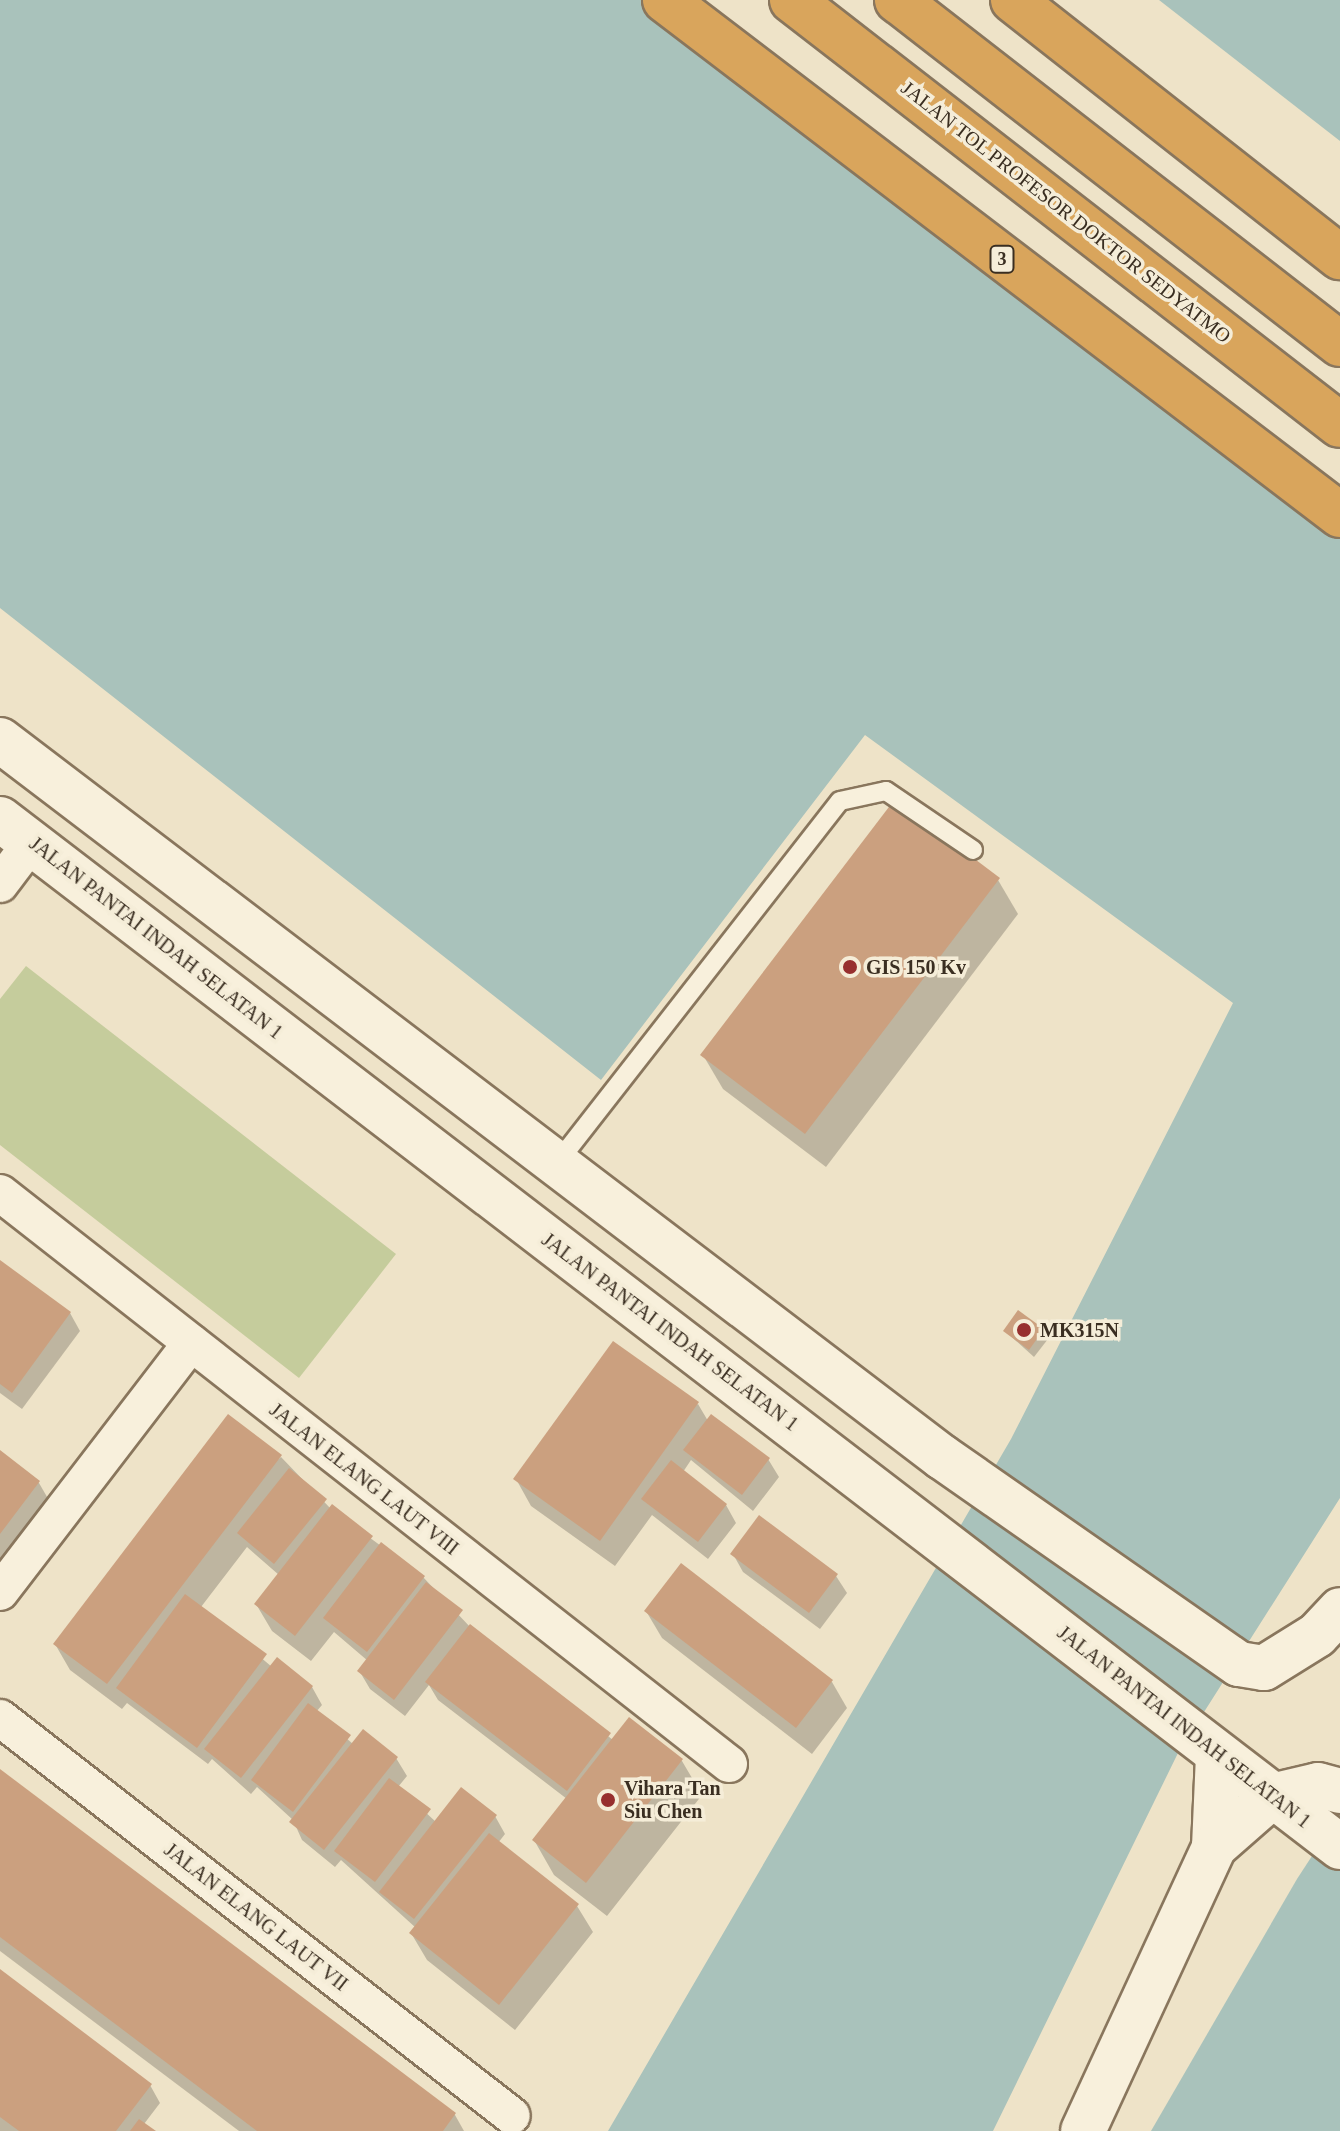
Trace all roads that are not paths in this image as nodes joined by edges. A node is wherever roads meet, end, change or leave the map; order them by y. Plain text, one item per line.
1 (665, 0) edge
2 (792, 0) edge
3 (897, 0) edge
4 (1013, 0) edge
5 (1340, 257) edge
6 (1340, 344) edge
7 (1340, 425) edge
8 (1340, 515) edge
9 (0, 740) edge
10 (16, 831) edge
11 (973, 850) dead end
12 (0, 884) edge
13 (557, 1163) junction
14 (0, 1193) edge
15 (191, 1343) junction
16 (0, 1592) edge
17 (1328, 1622) edge
18 (0, 1718) edge
19 (1208, 1746) junction
20 (729, 1764) dead end
21 (1340, 1791) edge
22 (1272, 1796) junction
23 (1330, 1839) edge
24 (1214, 1847) junction
25 (512, 2116) dead end
26 (1083, 2131) edge

1 - 8 highway, 3
2 - 7 highway, JALAN TOL PROFESOR DOKTOR SEDYATMO
3 - 6 highway
4 - 5 highway
9 - 13 street
10 - 12 street
10 - 19 street, JALAN PANTAI INDAH SELATAN 1
11 - 13 lane
13 - 17 street
14 - 15 street, JALAN ELANG LAUT VIII
15 - 16 street
15 - 20 street, JALAN ELANG LAUT VIII
18 - 25 street, JALAN ELANG LAUT VII
19 - 22 street, JALAN PANTAI INDAH SELATAN 1
19 - 24 street
21 - 22 street
22 - 23 street, JALAN PANTAI INDAH SELATAN 1
22 - 24 street
24 - 26 street

